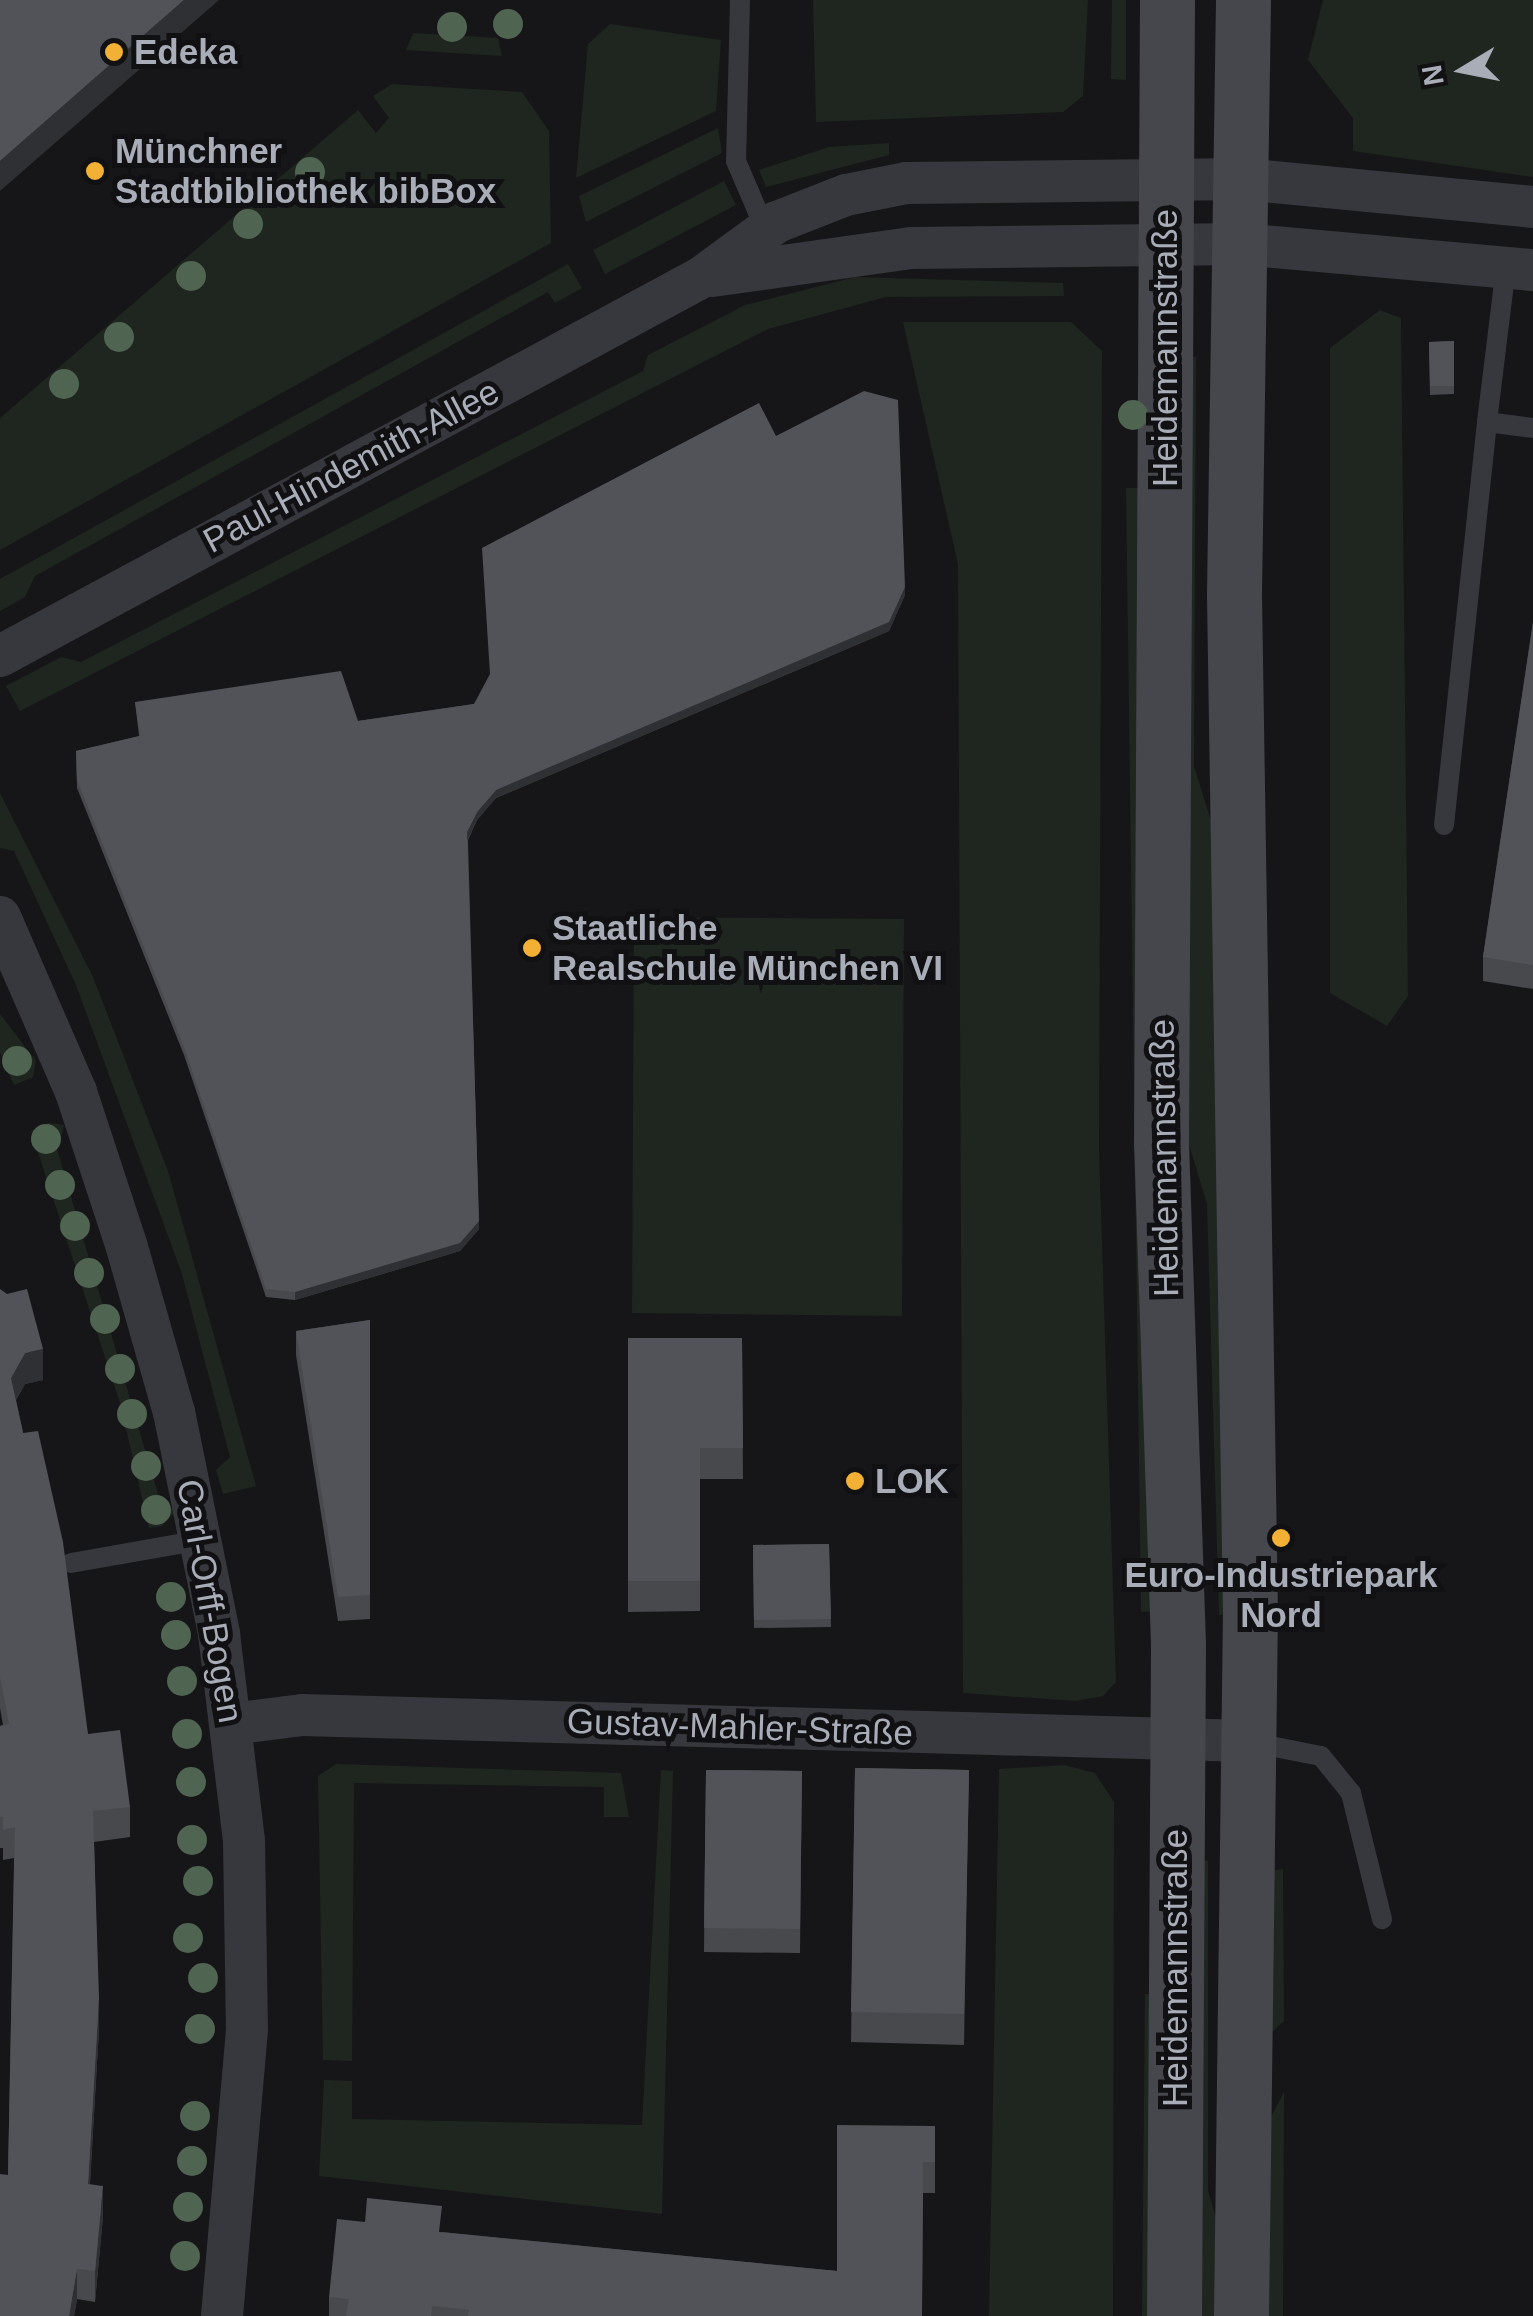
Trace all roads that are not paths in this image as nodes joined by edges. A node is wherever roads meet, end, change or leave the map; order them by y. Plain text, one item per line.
1 (740, 0) edge
2 (1166, 0) edge
3 (1243, 0) edge
4 (1243, 179) junction
5 (1166, 180) junction
6 (1533, 207) edge
7 (766, 231) junction
8 (1240, 244) junction
9 (1165, 248) junction
10 (1519, 268) edge
11 (702, 278) junction
12 (1486, 422) junction
13 (1533, 428) edge
14 (0, 656) edge
15 (1444, 825) dead end
16 (0, 917) edge
17 (203, 1540) junction
18 (72, 1563) dead end
19 (232, 1724) junction
20 (1177, 1739) junction
21 (1248, 1741) junction
22 (1382, 1919) dead end
23 (222, 2316) edge
24 (1174, 2316) edge
25 (1241, 2316) edge

1 - 7 lane
2 - 5 main road, Heidemannstraße
3 - 4 main road, Heidemannstraße
4 - 5 street, Paul-Hindemith-Allee
4 - 6 street, Paul-Hindemith-Allee
4 - 8 main road, Heidemannstraße
5 - 7 street, Paul-Hindemith-Allee
5 - 9 main road, Heidemannstraße
7 - 11 street, Paul-Hindemith-Allee
8 - 9 street, Paul-Hindemith-Allee
8 - 10 street, Paul-Hindemith-Allee
8 - 21 main road, Heidemannstraße
9 - 11 street, Paul-Hindemith-Allee
9 - 20 main road, Heidemannstraße
10 - 12 lane
11 - 14 street, Paul-Hindemith-Allee
12 - 13 lane
12 - 15 lane
16 - 17 street, Carl-Orff-Bogen
17 - 18 lane
17 - 19 street, Carl-Orff-Bogen
19 - 20 street, Gustav-Mahler-Straße
19 - 23 street, Carl-Orff-Bogen
20 - 21 street, Gustav-Mahler-Straße
20 - 24 main road, Heidemannstraße
21 - 22 lane
21 - 25 main road, Heidemannstraße

